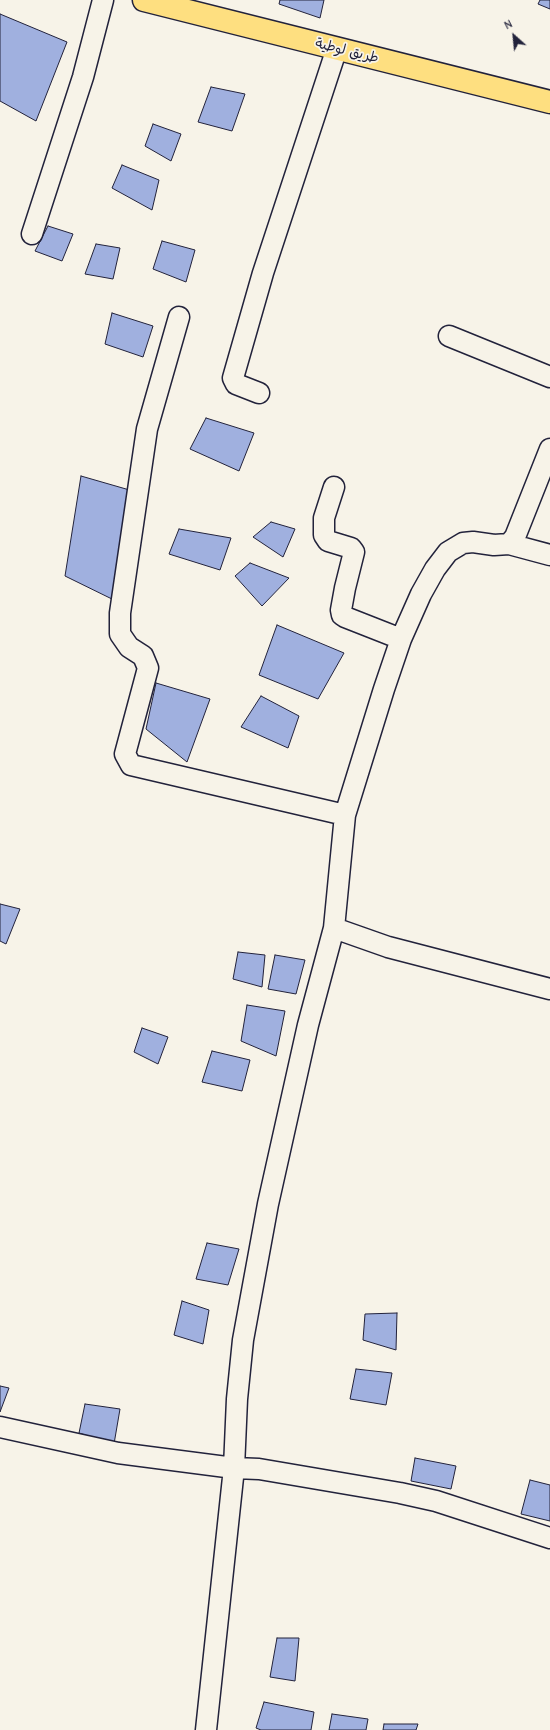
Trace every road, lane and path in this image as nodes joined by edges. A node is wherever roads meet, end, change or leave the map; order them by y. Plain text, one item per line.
1 (103, 0) edge
2 (144, 0) edge
3 (337, 48) junction
4 (550, 102) edge
5 (32, 234) dead end
6 (179, 317) dead end
7 (449, 336) dead end
8 (550, 377) edge
9 (258, 393) dead end
10 (550, 449) edge
11 (334, 487) dead end
12 (509, 544) junction
13 (550, 555) edge
14 (401, 639) junction
15 (345, 815) junction
16 (334, 928) junction
17 (550, 989) edge
18 (0, 1427) edge
19 (234, 1468) junction
20 (550, 1538) edge
21 (206, 1730) edge

1 - 5 street
2 - 3 main road, طريق لوطية
3 - 4 main road, طريق لوطية
3 - 9 street
6 - 15 street
7 - 8 street
10 - 12 street
11 - 14 street
12 - 13 street
12 - 14 street
14 - 15 street
15 - 16 street
16 - 17 street
16 - 19 street
18 - 19 street
19 - 20 street
19 - 21 street

